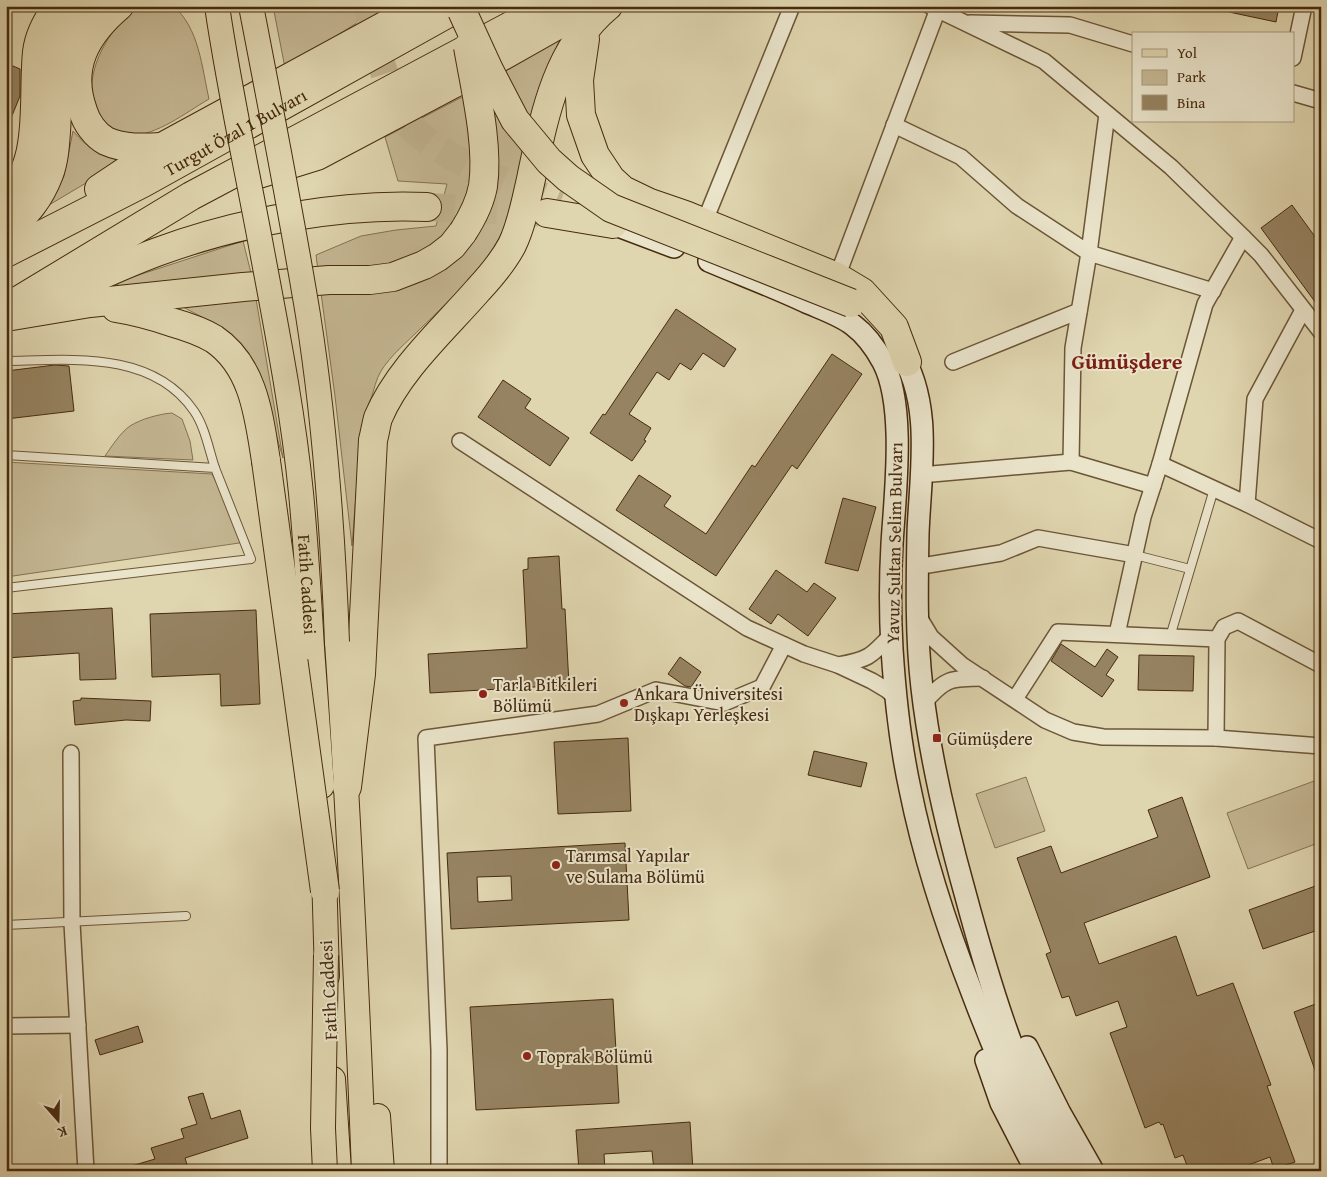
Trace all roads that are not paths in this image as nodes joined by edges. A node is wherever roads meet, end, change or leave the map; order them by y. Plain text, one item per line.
1 (58, 6) edge
2 (90, 6) edge
3 (119, 6) edge
4 (251, 6) edge
5 (399, 6) edge
6 (422, 6) edge
7 (548, 6) edge
8 (608, 6) edge
9 (792, 6) edge
10 (1304, 6) edge
11 (462, 8) edge
12 (934, 8) edge
13 (213, 12) edge
14 (589, 17) edge
15 (964, 22) junction
16 (1132, 44) edge
17 (348, 46) junction
18 (1294, 53) edge
19 (1294, 93) edge
20 (1321, 101) edge
21 (1107, 114) junction
22 (894, 125) junction
23 (162, 147) junction
24 (191, 196) junction
25 (427, 207) tunnel mouth
26 (553, 208) tunnel mouth
27 (6, 209) edge
28 (704, 223) junction
29 (613, 224) joint
30 (1243, 237) junction
31 (9, 244) edge
32 (1089, 253) junction
33 (837, 277) junction
34 (1213, 291) junction
35 (90, 303) junction
36 (851, 303) joint
37 (1303, 310) junction
38 (1079, 311) junction
39 (9, 313) edge
40 (1321, 332) edge
41 (6, 361) edge
42 (907, 362) junction
43 (953, 362) dead end
44 (460, 441) dead end
45 (6, 455) edge
46 (1071, 462) junction
47 (1160, 464) junction
48 (216, 468) junction
49 (932, 474) dead end
50 (1153, 486) junction
51 (1214, 489) junction
52 (1247, 504) junction
53 (1321, 541) edge
54 (1135, 555) junction
55 (928, 564) dead end
56 (1190, 569) junction
57 (6, 588) edge
58 (919, 617) junction
59 (1118, 634) junction
60 (892, 635) junction
61 (1170, 637) junction
62 (1217, 639) junction
63 (784, 645) junction
64 (838, 665) junction
65 (1321, 665) edge
66 (983, 678) junction
67 (897, 699) junction
68 (1015, 699) junction
69 (924, 703) junction
70 (1216, 738) junction
71 (1321, 746) edge
72 (71, 753) dead end
73 (347, 787) junction
74 (325, 891) junction
75 (186, 916) dead end
76 (72, 923) junction
77 (6, 925) edge
78 (356, 954) junction
79 (326, 955) junction
80 (992, 1017) junction
81 (78, 1025) junction
82 (6, 1026) edge
83 (86, 1171) edge
84 (325, 1171) edge
85 (339, 1171) edge
86 (364, 1171) edge
87 (382, 1171) edge
88 (439, 1171) edge
89 (1036, 1171) edge
90 (1055, 1171) edge
91 (1074, 1171) edge
92 (1093, 1171) edge

1 - 27 highway
2 - 31 highway
3 - 23 highway
4 - 73 main road, Fatih Caddesi, bridge
5 - 17 highway
6 - 17 highway, Turgut Özal 1 Bulvarı
7 - 24 highway, Turgut Özal 1 Bulvarı
8 - 14 highway
9 - 28 street
10 - 18 street
11 - 31 highway, Turgut Özal 1 Bulvarı
11 - 35 highway, bridge
11 - 36 highway, bridge
12 - 15 street
12 - 22 street
13 - 74 main road, Fatih Caddesi, bridge
14 - 24 highway, Turgut Özal 1 Bulvarı
14 - 28 highway
14 - 73 highway
15 - 16 street
15 - 21 street
17 - 23 highway, Turgut Özal 1 Bulvarı
19 - 20 street
21 - 30 street
21 - 32 street
22 - 32 street
22 - 33 street
23 - 31 highway, Turgut Özal 1 Bulvarı
24 - 39 highway, Turgut Özal 1 Bulvarı
25 - 39 highway
26 - 29 highway
28 - 33 highway
29 - 60 main road, Yavuz Sultan Selim Bulvarı
30 - 34 street
30 - 37 street
32 - 34 street
32 - 38 street
33 - 42 highway
34 - 47 street
35 - 39 highway
35 - 74 highway, bridge
36 - 42 main road, Yavuz Sultan Selim Bulvarı
37 - 40 street
37 - 52 street
38 - 43 street
38 - 46 street
41 - 48 lane
42 - 58 main road, Yavuz Sultan Selim Bulvarı
44 - 63 street
45 - 48 lane
46 - 49 street
46 - 50 street
47 - 50 street
47 - 51 street
48 - 57 lane
50 - 54 street
51 - 52 street
51 - 56 lane
52 - 53 street
54 - 55 street
54 - 56 lane
54 - 59 street
56 - 61 lane
58 - 66 street
58 - 69 main road, Yavuz Sultan Selim Bulvarı
59 - 61 street
59 - 68 street
60 - 64 street
60 - 67 main road, Yavuz Sultan Selim Bulvarı
61 - 62 street
62 - 65 street
62 - 70 street
63 - 64 street
63 - 88 street
64 - 67 street
66 - 68 street
66 - 69 street
67 - 80 main road, Yavuz Sultan Selim Bulvarı
68 - 70 street
69 - 80 main road, Yavuz Sultan Selim Bulvarı
70 - 71 street
72 - 76 street
73 - 78 main road, Fatih Caddesi
74 - 79 main road, Fatih Caddesi
75 - 76 lane
76 - 77 lane
76 - 81 street
78 - 86 main road, Fatih Caddesi
78 - 87 main road
79 - 84 main road, bridge
79 - 85 main road, Fatih Caddesi, bridge
80 - 89 main road
80 - 90 main road
80 - 91 main road
80 - 92 main road
81 - 82 street
81 - 83 street

